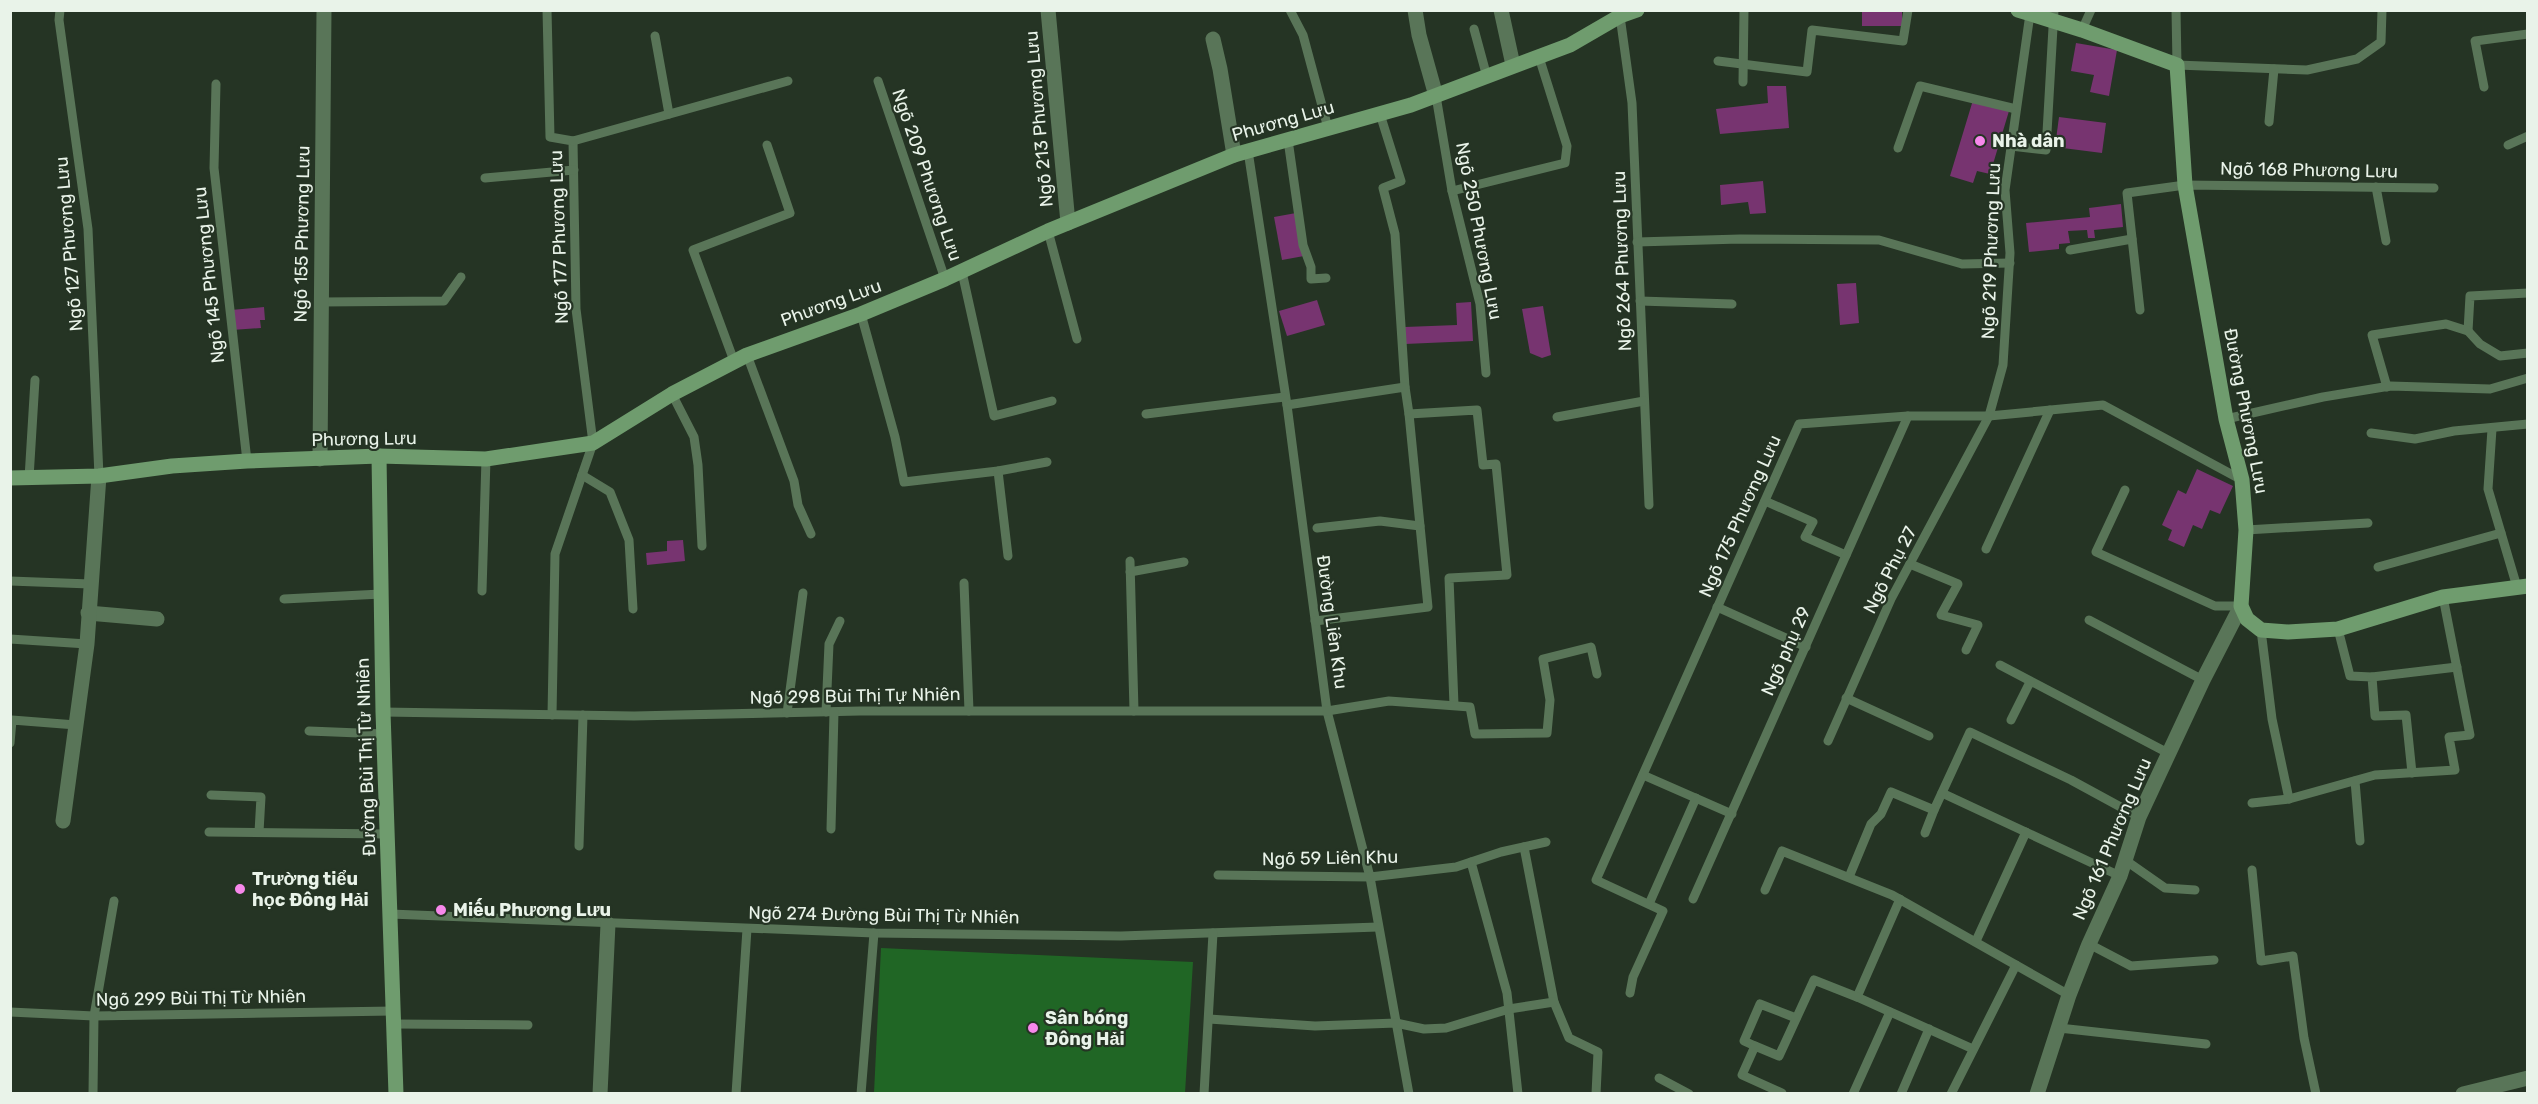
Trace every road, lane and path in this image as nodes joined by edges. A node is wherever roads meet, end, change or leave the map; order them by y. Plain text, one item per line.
1 (60, 10) edge
2 (324, 10) edge
3 (547, 10) edge
4 (1048, 10) edge
5 (1290, 10) edge
6 (1415, 10) edge
7 (1500, 10) edge
8 (1637, 10) edge
9 (1744, 10) edge
10 (1908, 10) edge
11 (2091, 10) edge
12 (2176, 10) edge
13 (2382, 10) edge
14 (2024, 12) edge
15 (1620, 13) edge
16 (2053, 16) edge
17 (1474, 29) dead end
18 (2082, 30) junction
19 (2528, 34) edge
20 (655, 36) dead end
21 (1212, 39) dead end
22 (1539, 57) junction
23 (1718, 61) dead end
24 (1743, 64) junction
25 (1513, 65) junction
26 (2177, 65) junction
27 (2274, 69) junction
28 (1487, 77) junction
29 (788, 81) dead end
30 (878, 81) dead end
31 (1743, 82) dead end
32 (216, 84) dead end
33 (2484, 87) dead end
34 (1436, 96) junction
35 (2016, 109) junction
36 (669, 114) junction
37 (1380, 114) junction
38 (2269, 122) dead end
39 (1328, 128) junction
40 (2528, 136) edge
41 (1288, 140) junction
42 (573, 141) junction
43 (767, 145) dead end
44 (2508, 145) dead end
45 (2011, 146) junction
46 (1898, 148) dead end
47 (1241, 153) junction
48 (574, 170) junction
49 (485, 178) dead end
50 (2185, 185) junction
51 (2376, 187) junction
52 (2434, 188) dead end
53 (1452, 191) junction
54 (1068, 223) junction
55 (1048, 231) junction
56 (2132, 239) junction
57 (2386, 241) dead end
58 (1638, 242) junction
59 (2070, 250) dead end
60 (2010, 263) junction
61 (962, 272) junction
62 (461, 277) dead end
63 (1326, 278) dead end
64 (945, 279) junction
65 (2528, 293) edge
66 (1640, 301) junction
67 (321, 302) junction
68 (1732, 304) dead end
69 (2140, 310) dead end
70 (861, 314) junction
71 (2468, 331) junction
72 (1077, 339) dead end
73 (2528, 353) edge
74 (740, 358) junction
75 (1486, 373) dead end
76 (2528, 378) edge
77 (35, 380) dead end
78 (1405, 387) junction
79 (2387, 387) junction
80 (672, 394) junction
81 (1052, 401) dead end
82 (1286, 401) junction
83 (1644, 401) junction
84 (2050, 410) junction
85 (1146, 414) dead end
86 (1409, 414) junction
87 (1908, 416) junction
88 (1989, 416) junction
89 (1557, 417) dead end
90 (2226, 419) junction
91 (2528, 424) edge
92 (2492, 429) junction
93 (2371, 433) dead end
94 (593, 443) junction
95 (379, 456) junction
96 (320, 459) junction
97 (486, 459) junction
98 (247, 461) junction
99 (1047, 462) dead end
100 (998, 471) junction
101 (582, 475) junction
102 (99, 476) junction
103 (10, 478) edge
104 (29, 478) junction
105 (2242, 480) junction
106 (2126, 490) dead end
107 (1764, 501) junction
108 (1649, 505) dead end
109 (2368, 523) dead end
110 (1420, 526) junction
111 (1317, 528) dead end
112 (2246, 530) junction
113 (2501, 533) junction
114 (811, 534) dead end
115 (702, 546) dead end
116 (1986, 549) dead end
117 (1846, 555) junction
118 (1008, 556) dead end
119 (1130, 561) dead end
120 (1184, 562) dead end
121 (1910, 564) junction
122 (2378, 567) dead end
123 (1130, 572) junction
124 (10, 581) edge
125 (964, 583) dead end
126 (90, 584) junction
127 (2522, 586) edge
128 (482, 591) dead end
129 (803, 593) dead end
130 (381, 594) junction
131 (2443, 597) junction
132 (284, 599) dead end
133 (2241, 606) junction
134 (1717, 607) junction
135 (633, 609) dead end
136 (88, 613) junction
137 (157, 619) dead end
138 (2089, 620) dead end
139 (840, 621) dead end
140 (1315, 621) junction
141 (2338, 629) junction
142 (2261, 630) junction
143 (10, 639) edge
144 (87, 644) junction
145 (1806, 647) junction
146 (1965, 650) dead end
147 (2000, 665) dead end
148 (2457, 667) junction
149 (1597, 674) dead end
150 (2372, 677) junction
151 (2203, 680) junction
152 (2030, 682) junction
153 (1846, 698) junction
154 (1454, 705) junction
155 (969, 711) junction
156 (1134, 711) junction
157 (1327, 711) junction
158 (383, 712) junction
159 (830, 712) junction
160 (788, 713) junction
161 (552, 715) junction
162 (583, 715) junction
163 (2012, 720) dead end
164 (76, 725) junction
165 (309, 731) dead end
166 (384, 734) junction
167 (1929, 736) dead end
168 (1828, 741) dead end
169 (10, 743) edge
170 (2168, 753) junction
171 (2412, 773) junction
172 (1643, 775) junction
173 (2355, 781) junction
174 (1942, 793) junction
175 (211, 795) dead end
176 (1696, 798) junction
177 (2289, 799) junction
178 (2252, 803) dead end
179 (1934, 810) junction
180 (1732, 814) junction
181 (2139, 817) junction
182 (63, 821) dead end
183 (831, 829) dead end
184 (209, 832) dead end
185 (259, 832) junction
186 (2026, 832) junction
187 (1925, 833) dead end
188 (388, 834) junction
189 (2360, 841) dead end
190 (1546, 842) dead end
191 (579, 846) dead end
192 (1524, 847) junction
193 (2125, 860) junction
194 (1471, 862) junction
195 (2252, 870) dead end
196 (1218, 875) dead end
197 (2120, 876) junction
198 (1370, 877) junction
199 (1849, 877) junction
200 (1765, 890) dead end
201 (2195, 890) dead end
202 (1693, 898) dead end
203 (1900, 899) junction
204 (114, 901) dead end
205 (1649, 904) junction
206 (390, 914) junction
207 (608, 924) junction
208 (1378, 927) junction
209 (747, 929) junction
210 (874, 933) junction
211 (1213, 933) junction
212 (1976, 941) junction
213 (2089, 944) junction
214 (2214, 960) dead end
215 (2016, 965) junction
216 (1630, 993) dead end
217 (2069, 995) junction
218 (1857, 997) junction
219 (1554, 1002) junction
220 (1509, 1009) junction
221 (10, 1012) edge
222 (1890, 1012) junction
223 (94, 1016) junction
224 (393, 1017) junction
225 (1796, 1018) junction
226 (1209, 1019) junction
227 (1396, 1023) junction
228 (528, 1025) dead end
229 (2059, 1028) junction
230 (1929, 1029) junction
231 (2206, 1044) dead end
232 (1755, 1046) junction
233 (1973, 1048) junction
234 (1659, 1078) dead end
235 (2528, 1078) edge
236 (1782, 1093) edge
237 (93, 1094) edge
238 (396, 1094) edge
239 (600, 1094) edge
240 (736, 1094) edge
241 (861, 1094) edge
242 (1204, 1094) edge
243 (1409, 1094) edge
244 (1518, 1094) edge
245 (1596, 1094) edge
246 (1689, 1094) edge
247 (1854, 1094) edge
248 (1901, 1094) edge
249 (1951, 1094) edge
250 (2037, 1094) edge
251 (2316, 1094) edge
252 (2463, 1094) edge

1 - 102 lane, Ngõ 127 Phương Lưu
2 - 67 street, Ngõ 155 Phương Lưu
3 - 42 lane, Ngõ 177 Phương Lưu
4 - 54 street, Ngõ 213 Phương Lưu
5 - 39 lane
6 - 34 street
7 - 25 street
8 - 15 street, Phương Lưu
9 - 24 lane
10 - 24 lane
11 - 18 lane
12 - 26 lane
13 - 27 lane
14 - 16 street
14 - 35 lane, Ngõ 219 Phương Lưu
15 - 22 street, Phương Lưu
15 - 58 lane, Ngõ 264 Phương Lưu
16 - 18 street
16 - 45 lane
17 - 28 lane
18 - 26 street
19 - 33 lane
20 - 36 lane
21 - 47 street
22 - 25 street, Phương Lưu
22 - 53 lane
23 - 24 lane
24 - 31 lane
25 - 28 street, Phương Lưu
26 - 27 lane
26 - 50 street, Đường Phương Lưu
27 - 38 lane
28 - 34 street, Phương Lưu
29 - 36 lane
30 - 64 lane, Ngõ 209 Phương Lưu
32 - 98 lane, Ngõ 145 Phương Lưu
34 - 37 street, Phương Lưu
34 - 53 lane, Ngõ 250 Phương Lưu
35 - 45 lane, Ngõ 219 Phương Lưu
35 - 46 lane
36 - 42 lane
37 - 39 street, Phương Lưu
37 - 78 lane
39 - 41 street, Phương Lưu
40 - 44 lane
41 - 47 street, Phương Lưu
41 - 63 lane
42 - 48 lane, Ngõ 177 Phương Lưu
43 - 74 lane
45 - 60 lane, Ngõ 219 Phương Lưu
47 - 54 street, Phương Lưu
47 - 82 lane, Đường Liên Khu
48 - 49 lane
48 - 94 lane, Ngõ 177 Phương Lưu
50 - 51 lane, Ngõ 168 Phương Lưu
50 - 56 lane, Ngõ 168 Phương Lưu
50 - 90 street, Đường Phương Lưu
51 - 52 lane, Ngõ 168 Phương Lưu
51 - 57 lane
53 - 75 lane, Ngõ 250 Phương Lưu
54 - 55 street, Phương Lưu
55 - 61 street, Phương Lưu
55 - 72 lane
56 - 59 lane
56 - 69 lane
58 - 60 lane
58 - 66 lane, Ngõ 264 Phương Lưu
60 - 88 lane, Ngõ 219 Phương Lưu
61 - 64 street, Phương Lưu
61 - 81 lane
62 - 67 lane
64 - 70 street, Phương Lưu
65 - 71 lane
66 - 68 lane
66 - 83 lane, Ngõ 264 Phương Lưu
67 - 96 street, Ngõ 155 Phương Lưu
70 - 74 street, Phương Lưu
70 - 100 lane
71 - 73 lane
71 - 79 lane
74 - 80 street, Phương Lưu
74 - 114 lane
76 - 79 lane
77 - 104 lane
78 - 82 lane
78 - 86 lane
79 - 90 lane
80 - 94 street, Phương Lưu
80 - 115 lane
82 - 85 lane
82 - 140 lane, Đường Liên Khu
83 - 89 lane
83 - 108 lane, Ngõ 264 Phương Lưu
84 - 88 lane, Ngõ 175 Phương Lưu
84 - 105 lane, Ngõ 175 Phương Lưu
84 - 116 lane
86 - 110 lane
86 - 154 lane
87 - 88 lane, Ngõ 175 Phương Lưu
87 - 107 lane, Ngõ 175 Phương Lưu
87 - 117 lane, Ngõ phụ 29
88 - 121 lane, Ngõ Phụ 27
90 - 105 street, Đường Phương Lưu
91 - 92 lane
92 - 93 lane
92 - 113 lane
94 - 97 street, Phương Lưu
94 - 101 lane
95 - 96 street, Phương Lưu
95 - 97 street, Phương Lưu
95 - 130 street, Đường Bùi Thị Từ Nhiên
96 - 98 street, Phương Lưu
97 - 128 lane
98 - 102 street, Phương Lưu
99 - 100 lane
100 - 118 lane
101 - 135 lane
101 - 161 lane
102 - 104 street, Phương Lưu
102 - 126 street
103 - 104 street, Phương Lưu
105 - 112 street, Đường Phương Lưu
106 - 133 lane
107 - 117 lane
107 - 134 lane, Ngõ 175 Phương Lưu
109 - 112 lane
110 - 111 lane
110 - 140 lane
112 - 133 street, Đường Phương Lưu
113 - 122 lane
113 - 127 lane
117 - 145 lane, Ngõ phụ 29
119 - 123 lane
120 - 123 lane
121 - 146 lane
121 - 153 lane, Ngõ Phụ 27
123 - 156 lane
124 - 126 lane
125 - 155 lane
126 - 136 street
127 - 131 street
129 - 160 lane
130 - 132 lane
130 - 158 street, Đường Bùi Thị Từ Nhiên
131 - 141 street
131 - 148 lane
133 - 142 street
133 - 151 street, Ngõ 161 Phương Lưu
134 - 145 lane
134 - 172 lane, Ngõ 175 Phương Lưu
136 - 137 street
136 - 144 street
138 - 151 lane
139 - 159 lane
140 - 157 lane, Đường Liên Khu
141 - 142 street
141 - 150 lane
142 - 177 lane
143 - 144 lane
144 - 164 street
145 - 180 lane, Ngõ phụ 29
147 - 152 lane
148 - 150 lane
148 - 171 lane
149 - 154 lane
150 - 171 lane
151 - 170 street, Ngõ 161 Phương Lưu
152 - 163 lane
152 - 170 lane
153 - 167 lane
153 - 168 lane, Ngõ Phụ 27
154 - 157 lane, Ngõ 298 Bùi Thị Tự Nhiên
155 - 156 lane, Ngõ 298 Bùi Thị Tự Nhiên
155 - 159 lane, Ngõ 298 Bùi Thị Tự Nhiên
156 - 157 lane, Ngõ 298 Bùi Thị Tự Nhiên
157 - 198 lane, Đường Liên Khu
158 - 161 lane, Ngõ 298 Bùi Thị Tự Nhiên
158 - 166 street, Đường Bùi Thị Từ Nhiên
159 - 160 lane, Ngõ 298 Bùi Thị Tự Nhiên
159 - 183 lane
160 - 162 lane, Ngõ 298 Bùi Thị Tự Nhiên
161 - 162 lane, Ngõ 298 Bùi Thị Tự Nhiên
162 - 191 lane
164 - 169 lane
164 - 182 street
165 - 166 lane
166 - 188 street, Đường Bùi Thị Từ Nhiên
170 - 181 street, Ngõ 161 Phương Lưu
171 - 173 lane
172 - 176 lane
172 - 205 lane, Ngõ 175 Phương Lưu
173 - 177 lane
173 - 189 lane
174 - 179 lane
174 - 181 lane
174 - 186 lane
175 - 185 lane
176 - 180 lane
176 - 205 lane
177 - 178 lane
179 - 187 lane
179 - 199 lane
180 - 202 lane, Ngõ phụ 29
181 - 193 street, Ngõ 161 Phương Lưu
184 - 185 lane
185 - 188 lane
186 - 197 lane
186 - 212 lane
188 - 206 street, Đường Bùi Thị Từ Nhiên
190 - 192 lane, Ngõ 59 Liên Khu
192 - 194 lane, Ngõ 59 Liên Khu
192 - 219 lane
193 - 197 street, Ngõ 161 Phương Lưu
193 - 201 lane
194 - 198 lane, Ngõ 59 Liên Khu
194 - 220 lane
195 - 251 lane
196 - 198 lane, Ngõ 59 Liên Khu
197 - 213 street, Ngõ 161 Phương Lưu
198 - 208 lane, Đường Liên Khu
199 - 200 lane
199 - 203 lane
203 - 212 lane
203 - 218 lane
204 - 223 lane
205 - 216 lane
206 - 207 lane, Ngõ 274 Đường Bùi Thị Từ Nhiên
206 - 224 street, Đường Bùi Thị Từ Nhiên
207 - 209 lane, Ngõ 274 Đường Bùi Thị Từ Nhiên
207 - 239 street
208 - 211 lane, Ngõ 274 Đường Bùi Thị Từ Nhiên
208 - 227 lane, Đường Liên Khu
209 - 210 lane, Ngõ 274 Đường Bùi Thị Từ Nhiên
209 - 240 lane
210 - 211 lane, Ngõ 274 Đường Bùi Thị Từ Nhiên
210 - 241 lane
211 - 226 lane
212 - 215 lane
213 - 214 lane
213 - 217 street, Ngõ 161 Phương Lưu
215 - 217 lane
215 - 233 lane
217 - 229 street, Ngõ 161 Phương Lưu
218 - 222 lane
218 - 225 lane
219 - 220 lane
219 - 245 lane
220 - 227 lane
220 - 244 lane
221 - 223 lane, Ngõ 299 Bùi Thị Từ Nhiên
222 - 230 lane
222 - 247 lane
223 - 224 lane, Ngõ 299 Bùi Thị Từ Nhiên
223 - 237 lane
224 - 228 lane, Ngõ 299 Bùi Thị Từ Nhiên
224 - 238 street, Đường Bùi Thị Từ Nhiên
225 - 232 lane
225 - 232 lane
226 - 227 lane
226 - 242 lane
227 - 243 lane, Đường Liên Khu
229 - 231 lane
229 - 250 street, Ngõ 161 Phương Lưu
230 - 233 lane
230 - 248 lane
232 - 236 lane
233 - 249 lane
234 - 246 lane
235 - 252 street

